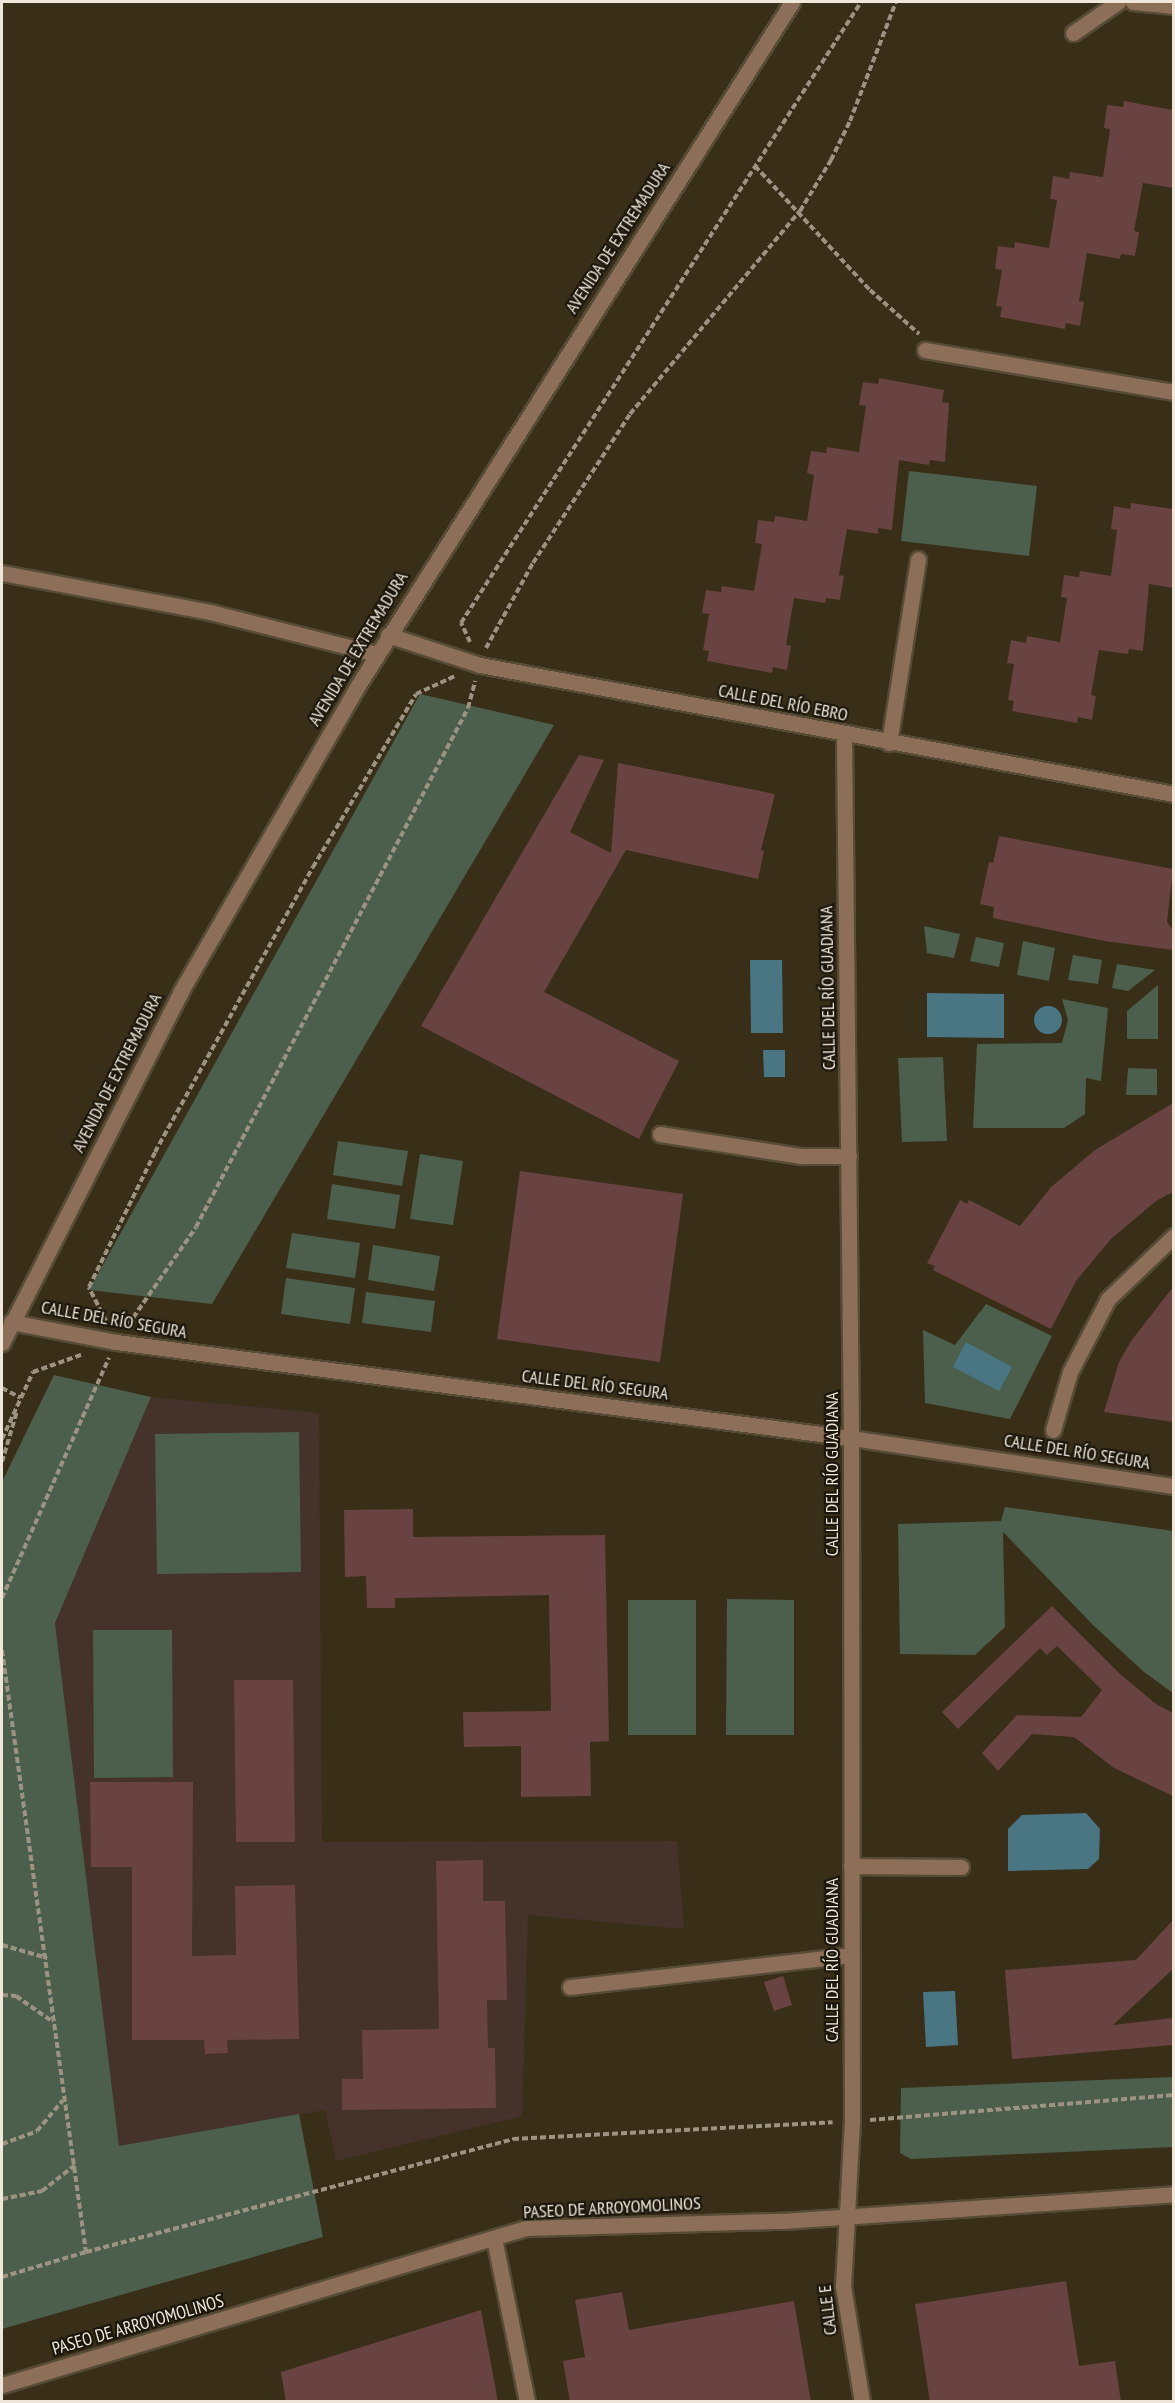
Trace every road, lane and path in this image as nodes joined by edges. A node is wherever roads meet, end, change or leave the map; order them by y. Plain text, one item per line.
1 (792, 2) edge
2 (861, 2) edge
3 (896, 2) edge
4 (1118, 2) edge
5 (1133, 2) edge
6 (1173, 6) edge
7 (1073, 33) dead end
8 (756, 166) junction
9 (800, 211) junction
10 (932, 351) joint
11 (1173, 392) edge
12 (918, 559) dead end
13 (2, 573) edge
14 (388, 634) junction
15 (377, 654) junction
16 (480, 665) junction
17 (844, 734) junction
18 (889, 743) junction
19 (1173, 794) edge
20 (660, 1134) dead end
21 (849, 1156) junction
22 (1173, 1236) edge
23 (11, 1322) junction
24 (116, 1342) junction
25 (2, 1343) edge
26 (85, 1353) dead end
27 (2, 1388) edge
28 (22, 1397) junction
29 (1053, 1430) dead end
30 (851, 1438) junction
31 (2, 1439) edge
32 (2, 1462) edge
33 (1173, 1486) edge
34 (2, 1598) edge
35 (2, 1650) edge
36 (852, 1866) junction
37 (961, 1867) dead end
38 (2, 1945) edge
39 (851, 1955) junction
40 (47, 1958) junction
41 (570, 1987) dead end
42 (2, 1995) edge
43 (53, 2022) junction
44 (1173, 2095) edge
45 (63, 2099) junction
46 (852, 2121) junction
47 (2, 2144) edge
48 (75, 2165) junction
49 (1173, 2194) edge
50 (2, 2199) edge
51 (848, 2214) junction
52 (494, 2238) junction
53 (86, 2252) junction
54 (2, 2277) edge
55 (2, 2385) edge
56 (527, 2402) edge
57 (862, 2402) edge

1 - 14 street, AVENIDA DE EXTREMADURA
2 - 8 path
3 - 9 path
4 - 7 street
5 - 6 street
8 - 9 path
8 - 16 path
9 - 10 path
9 - 16 path
10 - 11 street
12 - 18 street
13 - 15 street
14 - 15 street, AVENIDA DE EXTREMADURA
14 - 16 street, CALLE DEL RÍO EBRO
15 - 23 street, AVENIDA DE EXTREMADURA
16 - 17 street, CALLE DEL RÍO EBRO
16 - 24 path
16 - 24 path
17 - 18 street, CALLE DEL RÍO EBRO
17 - 21 street, CALLE DEL RÍO GUADIANA
18 - 19 street, CALLE DEL RÍO EBRO
20 - 21 street
21 - 30 street, CALLE DEL RÍO GUADIANA
22 - 29 street
23 - 24 street, CALLE DEL RÍO SEGURA
23 - 25 street, AVENIDA DE EXTREMADURA
24 - 30 street, CALLE DEL RÍO SEGURA
24 - 34 path
26 - 28 path
27 - 28 path
28 - 31 path
28 - 32 path
30 - 33 street, CALLE DEL RÍO SEGURA
30 - 36 street, CALLE DEL RÍO GUADIANA
35 - 40 path
36 - 37 street
36 - 39 street, CALLE DEL RÍO GUADIANA
38 - 40 path
39 - 41 street
39 - 46 street, CALLE DEL RÍO GUADIANA
40 - 43 path
42 - 43 path
43 - 45 path
44 - 46 path
45 - 47 path
45 - 48 path
46 - 51 street, CALLE DEL RÍO GUADIANA
46 - 53 path
48 - 50 path
48 - 53 path
49 - 51 street, PASEO DE ARROYOMOLINOS
51 - 52 street, PASEO DE ARROYOMOLINOS
51 - 57 street, CALLE E
52 - 55 street, PASEO DE ARROYOMOLINOS
52 - 56 street
53 - 54 path

